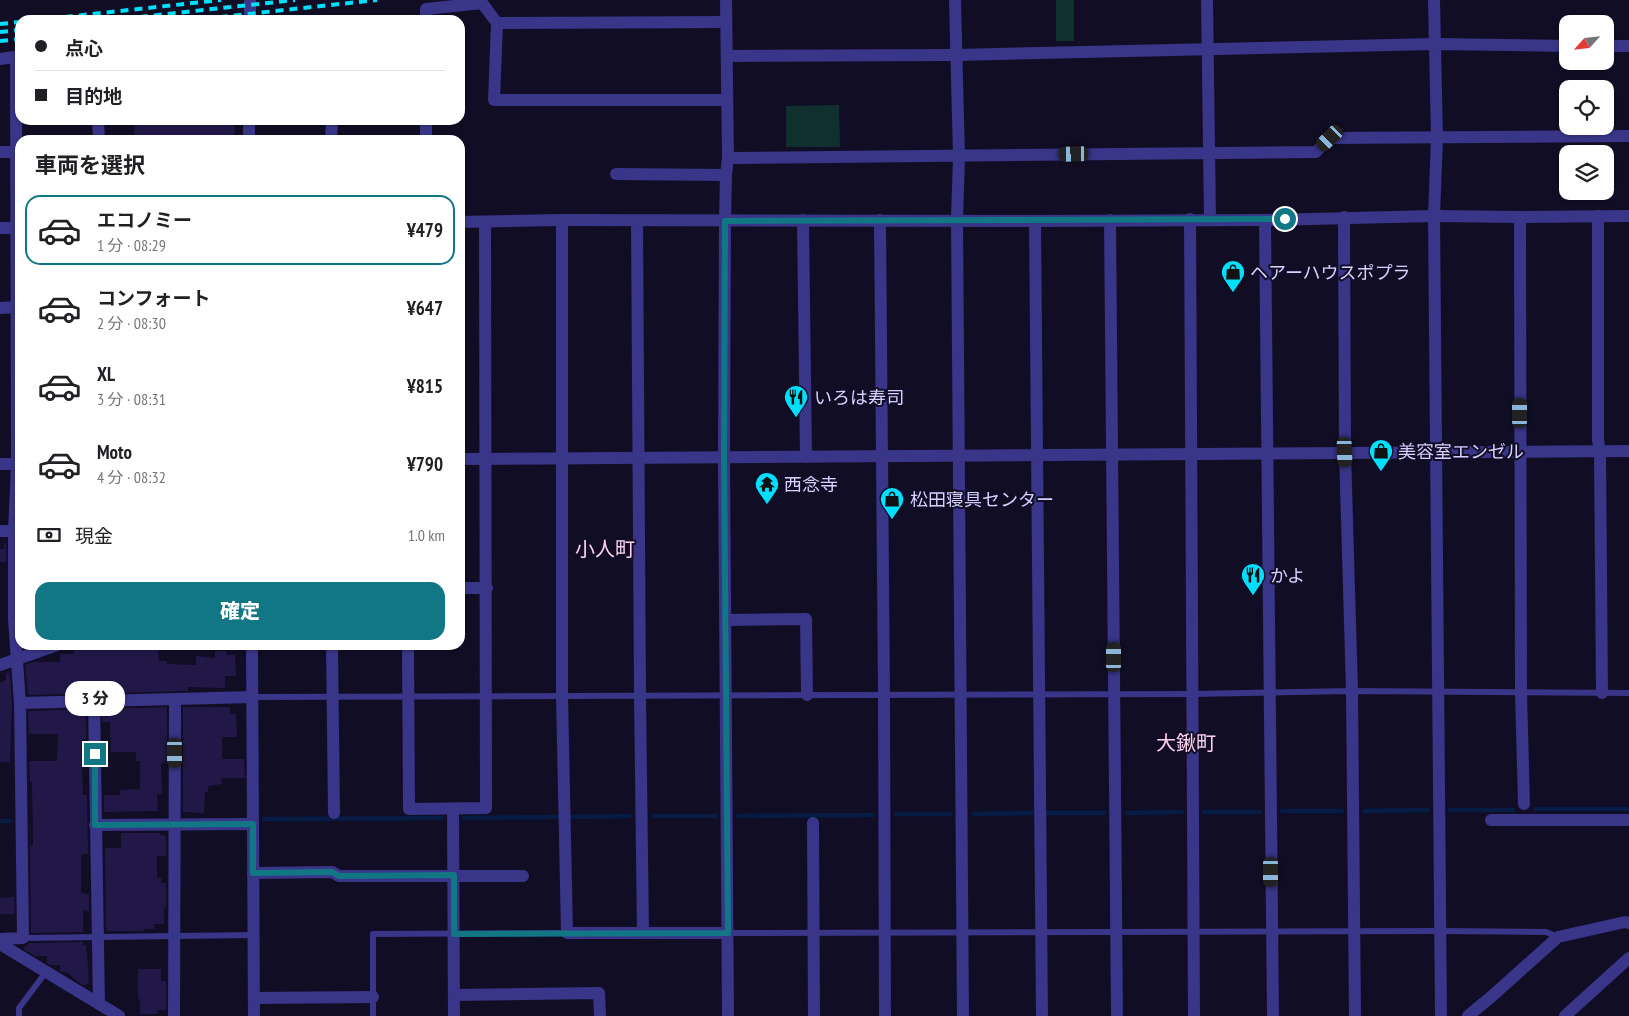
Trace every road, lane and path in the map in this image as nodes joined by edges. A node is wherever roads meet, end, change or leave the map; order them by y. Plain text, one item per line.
1 (250, 0) edge
2 (726, 0) edge
3 (955, 0) edge
4 (1207, 0) edge
5 (1434, 0) edge
6 (250, 15) edge
7 (426, 15) edge
8 (726, 22) junction
9 (497, 23) junction
10 (1434, 44) junction
11 (1559, 46) edge
12 (1614, 46) edge
13 (1629, 46) edge
14 (1208, 50) junction
15 (956, 54) junction
16 (15, 56) edge
17 (727, 56) junction
18 (0, 59) edge
19 (727, 100) junction
20 (1629, 136) edge
21 (1437, 138) junction
22 (0, 152) edge
23 (15, 153) edge
24 (1208, 153) junction
25 (959, 156) junction
26 (728, 158) junction
27 (616, 174) dead end
28 (726, 175) junction
29 (1434, 216) junction
30 (1598, 216) junction
31 (1629, 216) edge
32 (1344, 217) junction
33 (1520, 217) junction
34 (1190, 219) junction
35 (1210, 219) junction
36 (562, 220) junction
37 (803, 220) junction
38 (880, 220) junction
39 (957, 220) junction
40 (1035, 220) junction
41 (1110, 220) junction
42 (1265, 220) junction
43 (637, 221) junction
44 (725, 221) junction
45 (465, 222) edge
46 (485, 222) junction
47 (0, 228) edge
48 (15, 228) edge
49 (15, 307) edge
50 (0, 308) edge
51 (1629, 451) edge
52 (1345, 452) junction
53 (1437, 452) junction
54 (1520, 452) junction
55 (1600, 452) junction
56 (1192, 453) junction
57 (1037, 454) junction
58 (1113, 454) junction
59 (1268, 454) junction
60 (882, 456) junction
61 (960, 456) junction
62 (806, 457) junction
63 (562, 458) junction
64 (637, 458) junction
65 (724, 458) junction
66 (465, 459) edge
67 (486, 459) junction
68 (0, 464) edge
69 (15, 464) edge
70 (0, 531) edge
71 (15, 531) edge
72 (465, 588) edge
73 (487, 588) junction
74 (15, 590) edge
75 (0, 619) edge
76 (14, 619) junction
77 (726, 620) junction
78 (15, 632) edge
79 (16, 650) edge
80 (43, 650) edge
81 (252, 650) edge
82 (332, 650) edge
83 (408, 650) edge
84 (17, 659) junction
85 (0, 666) edge
86 (1352, 692) junction
87 (1438, 692) junction
88 (1521, 692) junction
89 (1271, 693) junction
90 (1602, 693) junction
91 (1629, 693) edge
92 (884, 694) junction
93 (1039, 694) junction
94 (1115, 694) junction
95 (1192, 694) junction
96 (808, 695) junction
97 (962, 695) junction
98 (562, 696) junction
99 (640, 696) junction
100 (726, 696) junction
101 (252, 697) junction
102 (333, 697) junction
103 (408, 698) junction
104 (487, 698) junction
105 (175, 699) junction
106 (94, 701) junction
107 (20, 702) junction
108 (1524, 804) joint
109 (453, 809) junction
110 (334, 813) dead end
111 (1491, 820) dead end
112 (1524, 820) junction
113 (1629, 820) edge
114 (813, 823) dead end
115 (253, 824) junction
116 (95, 825) junction
117 (176, 825) junction
118 (253, 873) junction
119 (454, 875) junction
120 (523, 876) dead end
121 (1629, 923) edge
122 (1272, 931) junction
123 (1354, 931) junction
124 (1440, 931) junction
125 (963, 932) junction
126 (1116, 932) junction
127 (1194, 932) junction
128 (567, 933) junction
129 (644, 933) junction
130 (728, 933) junction
131 (814, 933) junction
132 (884, 933) junction
133 (1041, 933) junction
134 (454, 934) junction
135 (254, 935) junction
136 (175, 936) junction
137 (1558, 937) junction
138 (23, 938) junction
139 (97, 938) junction
140 (0, 939) edge
141 (0, 944) edge
142 (1629, 958) edge
143 (46, 972) junction
144 (454, 995) junction
145 (254, 998) junction
146 (373, 998) junction
147 (99, 1004) junction
148 (19, 1016) edge
149 (119, 1016) edge
150 (174, 1016) edge
151 (254, 1016) edge
152 (373, 1016) edge
153 (454, 1016) edge
154 (600, 1016) edge
155 (728, 1016) edge
156 (814, 1016) edge
157 (884, 1016) edge
158 (963, 1016) edge
159 (1042, 1016) edge
160 (1117, 1016) edge
161 (1194, 1016) edge
162 (1273, 1016) edge
163 (1355, 1016) edge
164 (1441, 1016) edge
165 (1468, 1016) edge
166 (1565, 1016) edge

1 - 6 street
2 - 8 street
3 - 15 street
4 - 14 street
5 - 10 street
7 - 9 street
8 - 9 street
8 - 17 street
9 - 19 street
10 - 11 street
10 - 14 street
10 - 21 street
12 - 13 street
14 - 15 street
14 - 24 street
15 - 17 street
15 - 25 street
16 - 18 street
17 - 19 street
19 - 26 street
20 - 21 street
21 - 24 street
21 - 29 street
22 - 23 street
24 - 25 street
24 - 35 street
25 - 26 street
25 - 39 street
26 - 28 street
27 - 28 street
28 - 44 street
29 - 32 street
29 - 33 street
29 - 53 street
30 - 31 street
30 - 33 street
30 - 55 street
32 - 42 street
32 - 52 street
33 - 54 street
34 - 35 street
34 - 41 street
34 - 56 street
35 - 42 street
36 - 43 street
36 - 46 street
36 - 63 street
37 - 38 street
37 - 44 street
37 - 62 street
38 - 39 street
38 - 60 street
39 - 40 street
39 - 61 street
40 - 41 street
40 - 57 street
41 - 58 street
42 - 59 street
43 - 44 street
43 - 64 street
44 - 65 street
45 - 46 street
46 - 67 street
47 - 48 street
49 - 50 street
51 - 55 street
52 - 53 street
52 - 59 street
52 - 86 street
53 - 54 street
53 - 87 street
54 - 55 street
54 - 88 street
55 - 90 street
56 - 58 street
56 - 59 street
56 - 95 street
57 - 58 street
57 - 61 street
57 - 93 street
58 - 94 street
59 - 89 street
60 - 61 street
60 - 62 street
60 - 92 street
61 - 97 street
62 - 65 street
63 - 64 street
63 - 67 street
63 - 98 street
64 - 65 street
64 - 99 street
65 - 77 street
66 - 67 street
67 - 73 street
68 - 69 street
70 - 71 street
72 - 73 street
73 - 104 street
74 - 76 street
75 - 76 street
76 - 78 street
77 - 96 street
77 - 100 street
79 - 84 street
80 - 84 street
81 - 101 street
82 - 102 street
83 - 103 street
84 - 85 street
84 - 107 street
86 - 87 lane
86 - 89 lane
86 - 123 street
87 - 88 lane
87 - 124 street
88 - 90 lane
88 - 108 street
89 - 95 lane
89 - 122 street
90 - 91 lane
92 - 96 lane
92 - 97 lane
92 - 132 street
93 - 94 lane
93 - 97 lane
93 - 133 street
94 - 95 lane
94 - 126 street
95 - 127 street
96 - 100 lane
97 - 125 street
98 - 99 lane
98 - 104 lane
98 - 128 street
99 - 100 lane
99 - 129 street
100 - 130 street
101 - 102 lane
101 - 105 street
101 - 115 street
102 - 103 lane
102 - 110 street
103 - 104 lane
103 - 109 street
104 - 109 street
105 - 106 street
105 - 117 street
106 - 107 street
106 - 116 street
107 - 138 street
108 - 112 lane
109 - 119 street
111 - 112 street
112 - 113 street
114 - 131 street
115 - 117 street
115 - 118 street
116 - 117 street
116 - 139 street
117 - 136 street
118 - 119 street
118 - 135 street
119 - 120 street
119 - 134 street
121 - 137 street
122 - 123 lane
122 - 127 lane
122 - 162 street
123 - 124 lane
123 - 163 street
124 - 137 lane
124 - 164 street
125 - 132 lane
125 - 133 lane
125 - 158 street
126 - 127 lane
126 - 133 lane
126 - 160 street
127 - 161 street
128 - 129 street
128 - 134 lane
129 - 130 street
130 - 131 lane
130 - 155 street
131 - 132 lane
131 - 156 street
132 - 157 street
133 - 159 street
134 - 144 street
134 - 146 lane
135 - 136 lane
135 - 145 street
136 - 139 lane
136 - 150 street
137 - 165 street
138 - 139 lane
138 - 140 street
139 - 147 street
141 - 143 street
142 - 166 street
143 - 147 street
143 - 148 lane
144 - 153 street
144 - 154 street
145 - 146 street
145 - 151 street
146 - 152 lane
147 - 149 street

